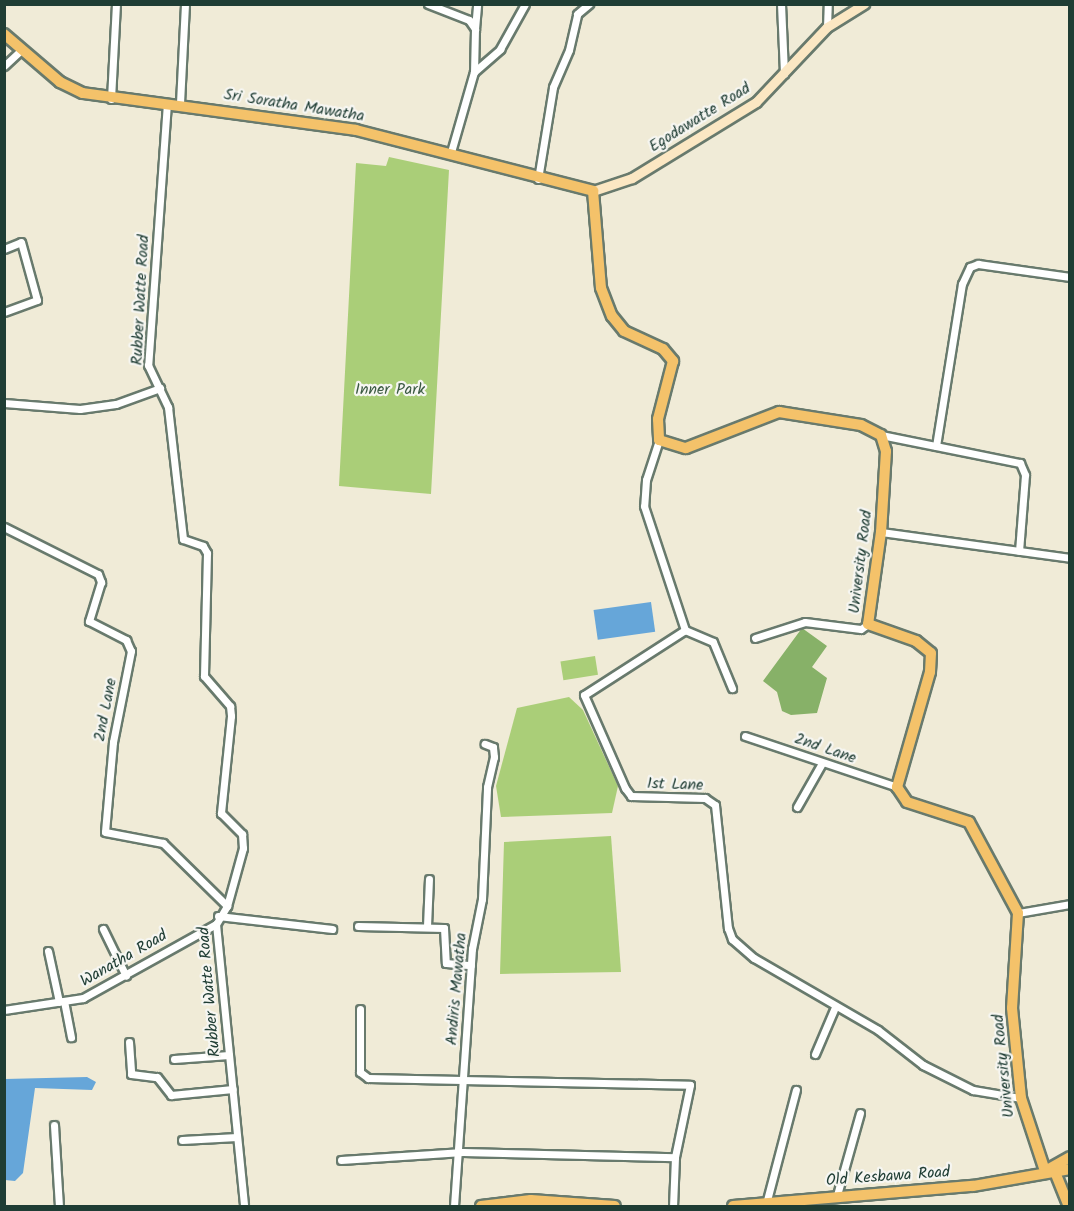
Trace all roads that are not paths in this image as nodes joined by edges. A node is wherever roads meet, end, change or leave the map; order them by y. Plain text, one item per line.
1 (116, 4) edge
2 (185, 4) edge
3 (428, 4) edge
4 (477, 4) edge
5 (525, 4) edge
6 (589, 4) edge
7 (781, 4) edge
8 (828, 4) edge
9 (864, 4) edge
10 (827, 27) junction
11 (476, 29) junction
12 (4, 34) edge
13 (20, 51) junction
14 (4, 66) edge
15 (474, 72) junction
16 (784, 77) junction
17 (111, 99) junction
18 (167, 103) junction
19 (180, 103) junction
20 (451, 152) junction
21 (538, 179) junction
22 (593, 191) junction
23 (4, 249) edge
24 (1070, 277) edge
25 (4, 312) edge
26 (160, 388) junction
27 (4, 404) edge
28 (881, 435) junction
29 (659, 440) junction
30 (936, 446) junction
31 (4, 527) edge
32 (881, 531) junction
33 (1018, 551) junction
34 (1070, 558) edge
35 (868, 624) junction
36 (685, 630) junction
37 (755, 638) dead end
38 (732, 688) dead end
39 (745, 736) dead end
40 (485, 744) dead end
41 (822, 763) junction
42 (897, 787) junction
43 (796, 807) dead end
44 (429, 879) dead end
45 (1070, 904) edge
46 (227, 906) junction
47 (1018, 913) junction
48 (218, 916) junction
49 (216, 924) junction
50 (358, 926) dead end
51 (427, 926) junction
52 (103, 929) dead end
53 (332, 929) dead end
54 (48, 951) dead end
55 (471, 965) junction
56 (126, 976) junction
57 (62, 1002) junction
58 (360, 1008) dead end
59 (835, 1008) junction
60 (4, 1010) edge
61 (71, 1037) dead end
62 (129, 1042) dead end
63 (815, 1054) dead end
64 (229, 1055) junction
65 (174, 1059) dead end
66 (463, 1080) junction
67 (233, 1089) junction
68 (796, 1090) dead end
69 (1020, 1098) junction
70 (861, 1113) dead end
71 (54, 1125) dead end
72 (237, 1137) junction
73 (182, 1140) dead end
74 (458, 1153) junction
75 (675, 1156) junction
76 (1070, 1157) edge
77 (341, 1160) dead end
78 (1070, 1169) edge
79 (1050, 1171) junction
80 (837, 1195) junction
81 (766, 1204) junction
82 (59, 1206) edge
83 (244, 1206) edge
84 (454, 1206) edge
85 (481, 1206) edge
86 (615, 1206) edge
87 (673, 1206) edge
88 (733, 1206) edge
89 (1070, 1206) edge

1 - 17 street
2 - 19 street
3 - 11 street
4 - 11 street
5 - 15 street
6 - 21 street
7 - 16 street
8 - 10 street
9 - 10 street, Egodawatte Road
10 - 16 street, Egodawatte Road
11 - 15 street
12 - 13 main road, Sri Soratha Mawatha
13 - 14 street
13 - 17 main road, Sri Soratha Mawatha
15 - 20 street
16 - 22 street, Egodawatte Road
17 - 18 main road, Sri Soratha Mawatha
18 - 19 main road, Sri Soratha Mawatha
18 - 26 street, Rubber Watte Road
19 - 20 main road, Sri Soratha Mawatha
20 - 21 main road, Sri Soratha Mawatha
21 - 22 main road, Sri Soratha Mawatha
22 - 29 main road
23 - 25 street
24 - 30 street
26 - 27 street
26 - 46 street, Rubber Watte Road
28 - 29 main road
28 - 30 street
28 - 32 main road, University Road
29 - 36 street
30 - 33 street
31 - 46 street, 2nd Lane
32 - 33 street
32 - 35 main road, University Road
33 - 34 street
35 - 37 street
35 - 42 main road, University Road
36 - 38 street
36 - 59 street, 1st Lane
39 - 41 street, 2nd Lane
40 - 55 street, Andiris Mawatha
41 - 42 street, 2nd Lane
41 - 43 street
42 - 47 main road
44 - 51 street
45 - 47 street
46 - 48 street, Rubber Watte Road
47 - 69 main road, University Road
48 - 49 street, Rubber Watte Road
48 - 53 street
49 - 56 street, Wanatha Road
49 - 64 street, Rubber Watte Road
50 - 51 street
51 - 55 street
52 - 56 street
54 - 57 street
55 - 66 street, Andiris Mawatha
56 - 57 street, Wanatha Road
57 - 60 street, Wanatha Road
57 - 61 street
58 - 66 street
59 - 63 street
59 - 69 street, 1st Lane
62 - 67 street
64 - 65 street
64 - 67 street, Rubber Watte Road
66 - 74 street, Andiris Mawatha
66 - 75 street
67 - 72 street, Rubber Watte Road
68 - 81 street
69 - 79 main road, University Road
70 - 80 street
71 - 82 street
72 - 73 street
72 - 83 street, Rubber Watte Road
74 - 75 street
74 - 77 street
74 - 84 street, Andiris Mawatha
75 - 87 street
76 - 79 main road, Old Kesbawa Road
78 - 79 main road, Old Kesbawa Road
79 - 80 main road, Old Kesbawa Road
79 - 89 main road, University Road
80 - 81 main road, Old Kesbawa Road
81 - 88 main road, Old Kesbawa Road
85 - 86 main road

